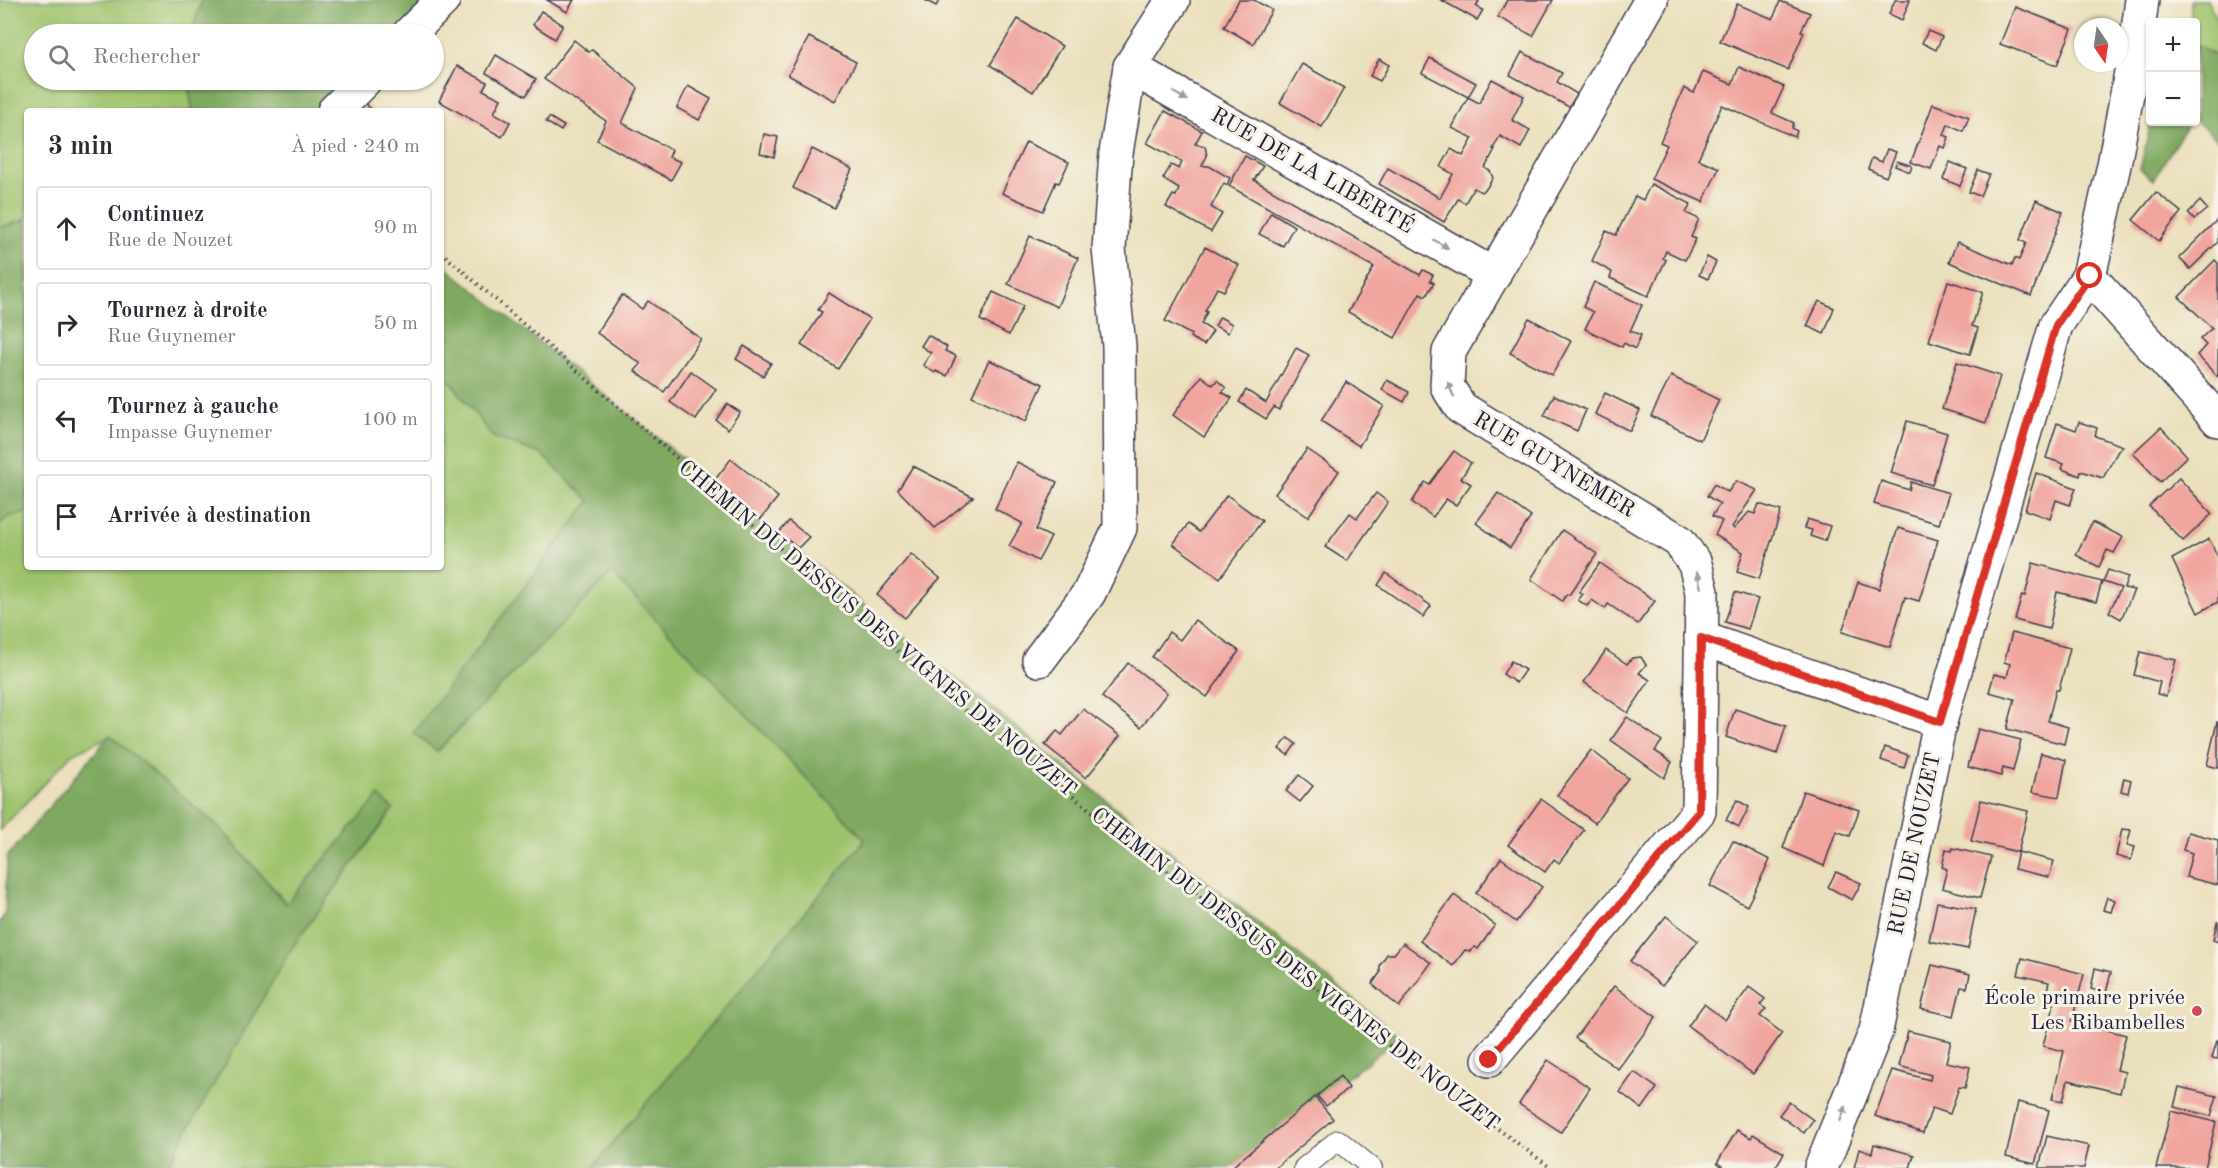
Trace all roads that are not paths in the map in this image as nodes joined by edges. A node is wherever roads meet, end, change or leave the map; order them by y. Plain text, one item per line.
1 (443, 0) edge
2 (1173, 0) edge
3 (1651, 0) edge
4 (2142, 0) edge
5 (419, 24) edge
6 (1130, 67) junction
7 (355, 90) edge
8 (337, 108) edge
9 (1494, 275) junction
10 (2090, 276) junction
11 (2218, 420) edge
12 (1701, 638) junction
13 (1039, 660) dead end
14 (1940, 722) junction
15 (1489, 1060) dead end
16 (1304, 1168) edge
17 (1372, 1168) edge
18 (1821, 1168) edge

1 - 5 street
2 - 6 street
3 - 9 street, RUE GUYNEMER
4 - 10 street, RUE DE NOUZET
6 -> 9 street, RUE DE LA LIBERTÉ
6 - 13 street
7 - 8 street
12 -> 9 street, RUE GUYNEMER
10 - 11 street
10 - 14 street, RUE DE NOUZET
12 - 14 street
12 - 15 street, RUE GUYNEMER
18 -> 14 street, RUE DE NOUZET
16 - 17 lane

